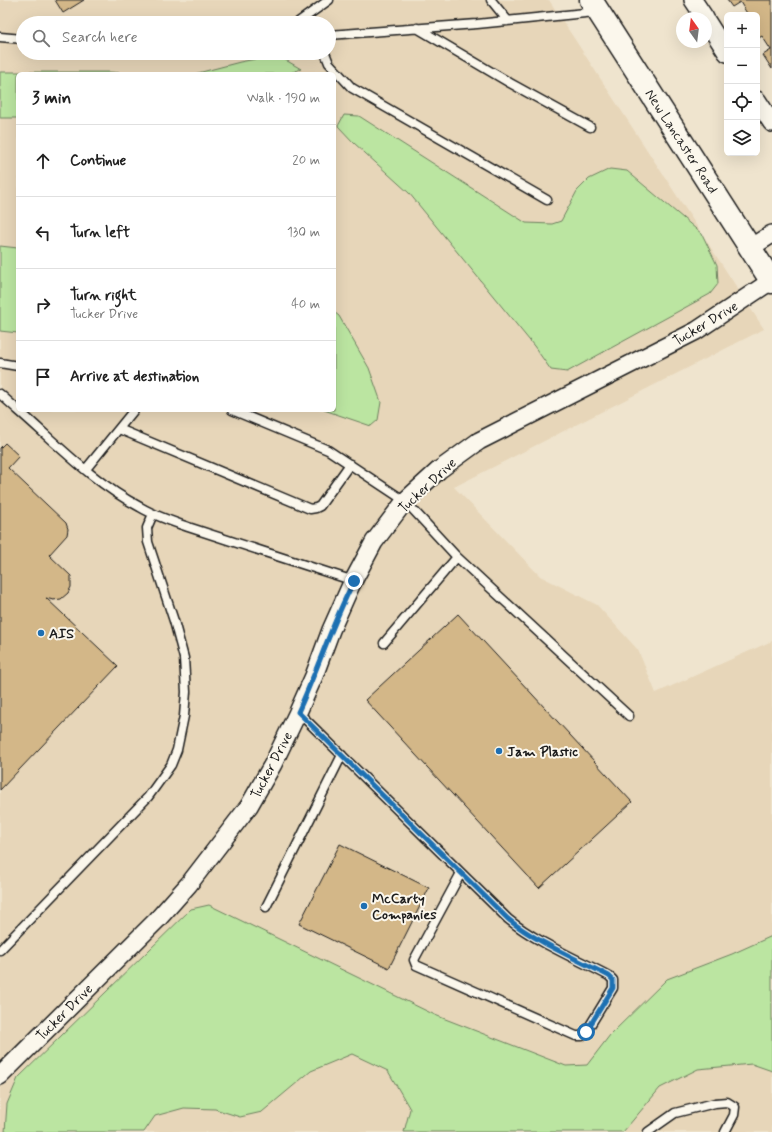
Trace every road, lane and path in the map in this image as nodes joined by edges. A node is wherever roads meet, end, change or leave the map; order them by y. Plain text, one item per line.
1 (329, 0) edge
2 (492, 0) edge
3 (693, 0) edge
4 (595, 6) edge
5 (701, 12) edge
6 (307, 16) edge
7 (508, 21) junction
8 (417, 28) junction
9 (712, 30) edge
10 (336, 34) edge
11 (0, 37) edge
12 (16, 38) edge
13 (724, 48) edge
14 (328, 60) edge
15 (760, 105) edge
16 (772, 123) edge
17 (590, 127) dead end
18 (547, 200) dead end
19 (772, 234) edge
20 (750, 248) junction
21 (772, 282) edge
22 (0, 363) edge
23 (16, 366) edge
24 (0, 394) edge
25 (16, 408) edge
26 (20, 412) edge
27 (132, 412) edge
28 (237, 412) edge
29 (119, 429) junction
30 (350, 464) junction
31 (86, 469) junction
32 (405, 501) junction
33 (153, 514) junction
34 (457, 557) junction
35 (354, 581) junction
36 (384, 643) dead end
37 (298, 712) junction
38 (629, 716) dead end
39 (342, 755) junction
40 (461, 873) junction
41 (266, 906) dead end
42 (0, 950) edge
43 (0, 1076) edge
44 (648, 1132) edge
45 (725, 1132) edge

1 - 6 lane
2 - 7 lane
3 - 5 street
4 - 7 lane
4 - 20 main road, New Lancaster Road
7 - 8 lane
8 - 10 lane
8 - 17 lane
9 - 13 street
11 - 12 lane
14 - 18 lane
15 - 16 street
19 - 20 street
20 - 21 main road, New Lancaster Road
21 - 32 street, Tucker Drive
22 - 23 lane
24 - 25 lane
26 - 31 lane
27 - 29 lane
28 - 30 lane
29 - 30 lane
29 - 31 lane
30 - 32 lane
31 - 33 lane
32 - 34 lane
32 - 35 street, Tucker Drive
33 - 35 lane
33 - 42 lane
34 - 36 lane
34 - 38 lane
35 - 37 street, Tucker Drive
37 - 39 lane
37 - 43 street, Tucker Drive
39 - 40 lane
39 - 41 lane
40 - 40 lane
44 - 45 lane

